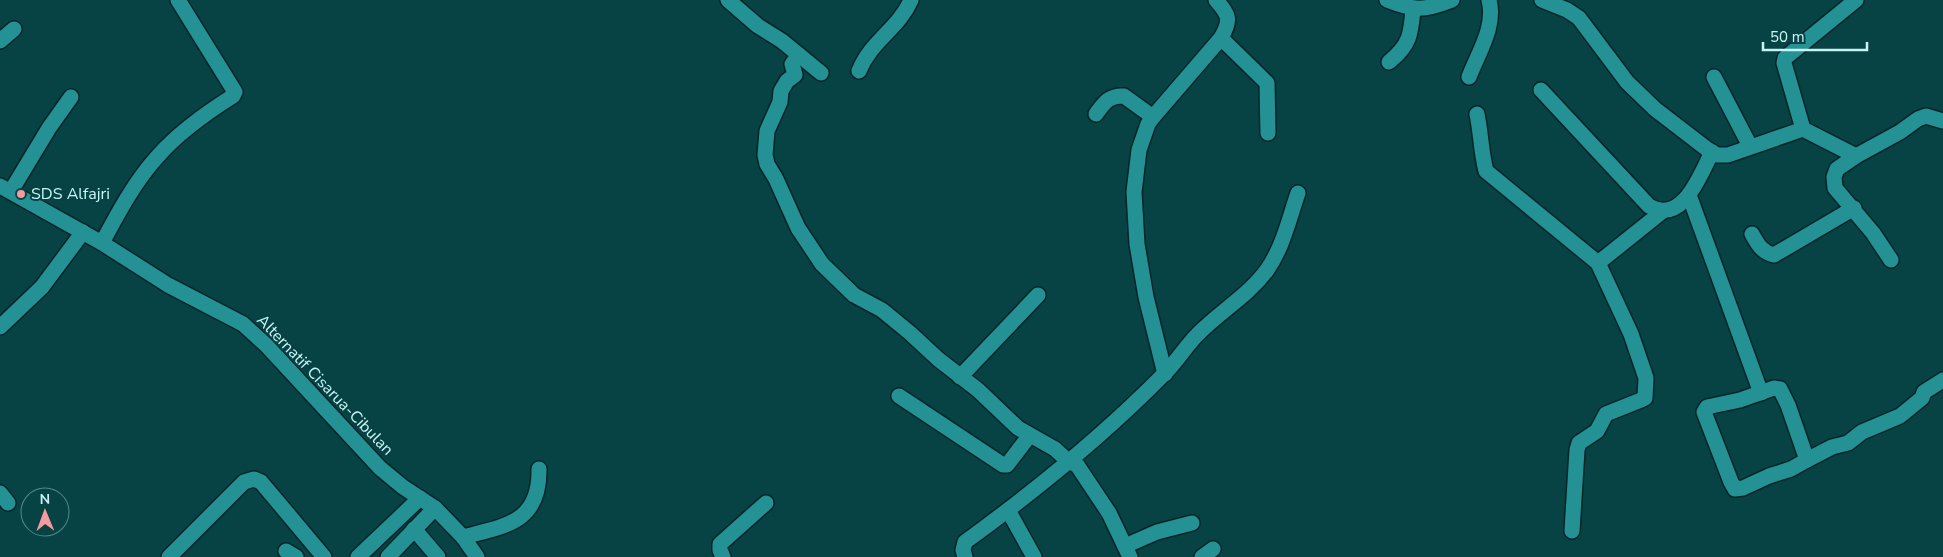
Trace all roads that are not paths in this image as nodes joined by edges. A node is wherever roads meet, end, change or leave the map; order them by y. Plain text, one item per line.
1 (178, 0) edge
2 (728, 0) edge
3 (911, 0) edge
4 (1216, 0) edge
5 (1387, 0) edge
6 (1452, 0) edge
7 (1489, 0) edge
8 (1542, 0) edge
9 (1856, 0) edge
10 (1413, 8) junction
11 (14, 29) dead end
12 (1220, 38) junction
13 (0, 41) edge
14 (799, 55) junction
15 (1389, 62) dead end
16 (859, 71) dead end
17 (821, 73) dead end
18 (1469, 77) dead end
19 (1714, 77) dead end
20 (1541, 90) dead end
21 (71, 98) dead end
22 (1096, 114) dead end
23 (1477, 114) dead end
24 (1943, 120) edge
25 (1151, 121) junction
26 (1803, 129) junction
27 (1268, 133) dead end
28 (1750, 146) junction
29 (1712, 152) junction
30 (1856, 156) junction
31 (4, 189) edge
32 (1298, 193) dead end
33 (1688, 195) junction
34 (1854, 208) junction
35 (1663, 211) junction
36 (83, 232) junction
37 (1752, 234) dead end
38 (102, 243) junction
39 (1891, 260) dead end
40 (1598, 263) junction
41 (1038, 294) dead end
42 (0, 327) edge
43 (1165, 374) junction
44 (960, 377) junction
45 (1943, 380) edge
46 (1761, 393) junction
47 (898, 396) dead end
48 (1030, 436) junction
49 (1808, 460) junction
50 (1069, 462) junction
51 (540, 469) dead end
52 (420, 498) junction
53 (766, 503) dead end
54 (435, 508) junction
55 (1008, 510) junction
56 (1192, 523) dead end
57 (414, 530) junction
58 (1572, 531) dead end
59 (463, 537) junction
60 (1127, 552) edge
61 (169, 557) edge
62 (324, 557) edge
63 (358, 557) edge
64 (388, 557) edge
65 (438, 557) edge
66 (477, 557) edge
67 (723, 557) edge
68 (965, 557) edge
69 (1034, 557) edge

1 - 38 street
2 - 14 street
3 - 16 street
4 - 12 street
5 - 10 street
6 - 10 street
7 - 18 street
8 - 29 street
9 - 26 street
10 - 15 street
11 - 13 street
12 - 25 street
12 - 27 street
14 - 17 street
14 - 44 street
19 - 28 street
20 - 35 street
21 - 31 street
22 - 25 street
23 - 40 street
24 - 30 street
25 - 43 street
26 - 28 street
26 - 30 street
28 - 29 street
29 - 33 street
30 - 34 street
31 - 36 street, Alternatif Cisarua-Cibulan
32 - 43 street
33 - 35 street
33 - 46 street
34 - 37 street
34 - 39 street
35 - 40 street
36 - 38 street, Alternatif Cisarua-Cibulan
36 - 42 street
38 - 52 street, Alternatif Cisarua-Cibulan
40 - 58 street
41 - 44 street
43 - 50 street
44 - 48 street
45 - 49 street
46 - 49 street
46 - 49 street
47 - 48 street
48 - 50 street
50 - 55 street
50 - 60 street
51 - 59 street
52 - 54 street, Alternatif Cisarua-Cibulan
52 - 63 street
53 - 67 street
54 - 57 street
54 - 59 street, Alternatif Cisarua-Cibulan
55 - 68 street
55 - 69 street
56 - 60 street
57 - 64 street
57 - 65 street
59 - 66 street, Alternatif Cisarua-Cibulan
61 - 62 street

